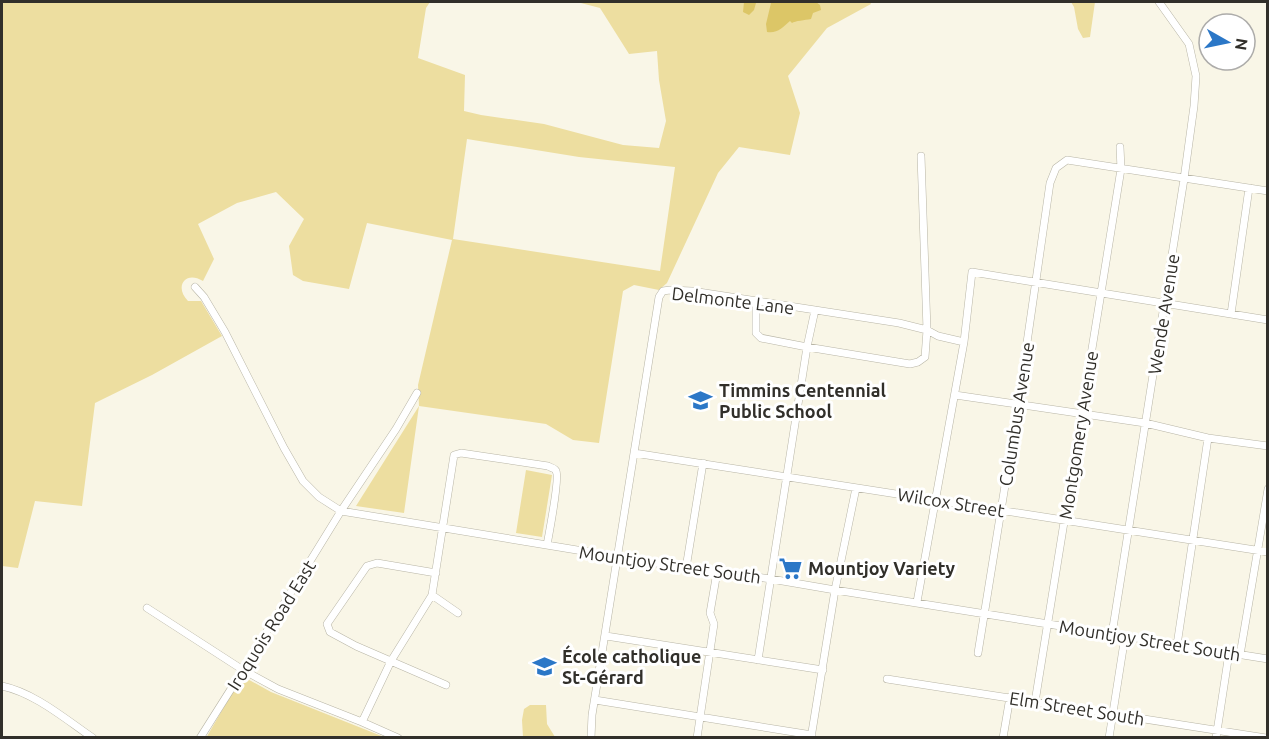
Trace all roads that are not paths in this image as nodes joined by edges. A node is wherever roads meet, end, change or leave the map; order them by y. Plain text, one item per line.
1 (1159, 2) edge
2 (1120, 147) dead end
3 (921, 156) dead end
4 (1121, 169) junction
5 (1184, 179) junction
6 (1249, 188) junction
7 (1268, 191) edge
8 (1036, 283) junction
9 (195, 287) dead end
10 (1101, 292) junction
11 (756, 301) junction
12 (1165, 303) junction
13 (815, 310) junction
14 (1231, 314) junction
15 (1268, 320) edge
16 (927, 330) junction
17 (964, 342) junction
18 (807, 347) junction
19 (417, 393) dead end
20 (955, 395) junction
21 (1018, 405) junction
22 (1081, 414) junction
23 (1145, 423) junction
24 (1208, 438) junction
25 (1268, 446) edge
26 (634, 453) junction
27 (703, 463) junction
28 (786, 477) junction
29 (856, 488) junction
30 (1268, 489) edge
31 (934, 500) junction
32 (1001, 510) junction
33 (341, 511) junction
34 (1063, 520) junction
35 (443, 528) junction
36 (1129, 530) junction
37 (1192, 540) junction
38 (547, 545) junction
39 (1258, 551) junction
40 (1268, 552) edge
41 (618, 556) junction
42 (686, 568) junction
43 (717, 572) junction
44 (436, 573) junction
45 (771, 579) junction
46 (835, 590) junction
47 (432, 595) junction
48 (917, 603) junction
49 (147, 608) dead end
50 (458, 613) dead end
51 (984, 614) junction
52 (1047, 624) junction
53 (1112, 634) junction
54 (606, 636) junction
55 (1125, 636) junction
56 (1177, 645) junction
57 (710, 652) junction
58 (978, 652) dead end
59 (1229, 653) junction
60 (1240, 655) junction
61 (1268, 659) edge
62 (758, 660) junction
63 (391, 661) junction
64 (243, 670) junction
65 (823, 670) junction
66 (887, 679) dead end
67 (2, 686) edge
68 (446, 686) dead end
69 (1010, 698) junction
70 (595, 700) junction
71 (1035, 702) junction
72 (1112, 713) junction
73 (700, 716) junction
74 (362, 722) junction
75 (1216, 734) edge
76 (811, 736) edge
77 (93, 738) edge
78 (200, 738) edge
79 (398, 738) edge
80 (591, 738) edge
81 (697, 738) edge
82 (1003, 738) edge
83 (1109, 738) edge
84 (1266, 738) edge

1 - 5 street, Wende Avenue
2 - 4 street, Montgomery Avenue
3 - 16 street
4 - 5 street, Columbus Avenue
4 - 8 street, Columbus Avenue
4 - 10 street, Montgomery Avenue
5 - 6 street, Columbus Avenue
5 - 12 street, Wende Avenue
6 - 7 street, Columbus Avenue
6 - 14 street
8 - 10 street
8 - 17 street
8 - 21 street, Columbus Avenue
9 - 33 street, Mountjoy Street South
10 - 12 street
10 - 22 street, Montgomery Avenue
11 - 13 street, Delmonte Lane
11 - 18 street
11 - 26 street, Delmonte Lane
12 - 14 street
12 - 23 street, Wende Avenue
13 - 16 street, Delmonte Lane
13 - 18 street
14 - 15 street
16 - 17 street, Delmonte Lane
16 - 18 street
17 - 20 street
18 - 28 street
19 - 33 street, Iroquois Road East
20 - 21 street
20 - 31 street
21 - 22 street
21 - 32 street, Columbus Avenue
22 - 23 street
22 - 34 street, Montgomery Avenue
23 - 24 street
23 - 36 street, Wende Avenue
24 - 25 street
24 - 37 street
26 - 27 street, Wilcox Street
26 - 41 street
27 - 28 street, Wilcox Street
27 - 42 street
28 - 29 street, Wilcox Street
28 - 45 street
29 - 31 street, Wilcox Street
29 - 46 street
30 - 39 street
31 - 32 street, Wilcox Street
31 - 48 street
32 - 34 street, Wilcox Street
32 - 51 street, Columbus Avenue
33 - 35 street, Mountjoy Street South
33 - 64 street, Iroquois Road East
34 - 36 street, Wilcox Street
34 - 52 street, Montgomery Avenue
35 - 38 street, Mountjoy Street South
35 - 38 street
35 - 44 street
36 - 37 street, Wilcox Street
36 - 53 street, Wende Avenue
37 - 39 street, Wilcox Street
37 - 56 street
38 - 41 street, Mountjoy Street South
39 - 40 street, Wilcox Street
39 - 60 street
41 - 42 street, Mountjoy Street South
41 - 54 street
42 - 43 street, Mountjoy Street South
43 - 45 street, Mountjoy Street South
43 - 57 street
44 - 47 street
44 - 63 street
45 - 46 street, Mountjoy Street South
45 - 62 street
46 - 48 street, Mountjoy Street South
46 - 65 street
47 - 50 street
47 - 63 street
48 - 51 street, Mountjoy Street South
49 - 64 street
51 - 52 street, Mountjoy Street South
51 - 58 street, Columbus Avenue
52 - 53 street, Mountjoy Street South
52 - 71 street, Montgomery Avenue
53 - 55 street, Mountjoy Street South
54 - 57 street
54 - 70 street
55 - 56 street, Mountjoy Street South
55 - 72 street
56 - 59 street, Mountjoy Street South
57 - 62 street
57 - 73 street
59 - 60 street, Mountjoy Street South
59 - 75 street
60 - 61 street, Mountjoy Street South
62 - 65 street
63 - 68 street
63 - 74 street
64 - 74 street
64 - 78 street, Iroquois Road East
65 - 76 street
66 - 69 street, Elm Street South
67 - 77 street
69 - 71 street, Elm Street South
69 - 82 street
70 - 73 street
70 - 80 street
71 - 72 street, Elm Street South
72 - 75 street, Elm Street South
72 - 83 street
73 - 76 street
73 - 81 street
74 - 79 street
75 - 84 street, Elm Street South

